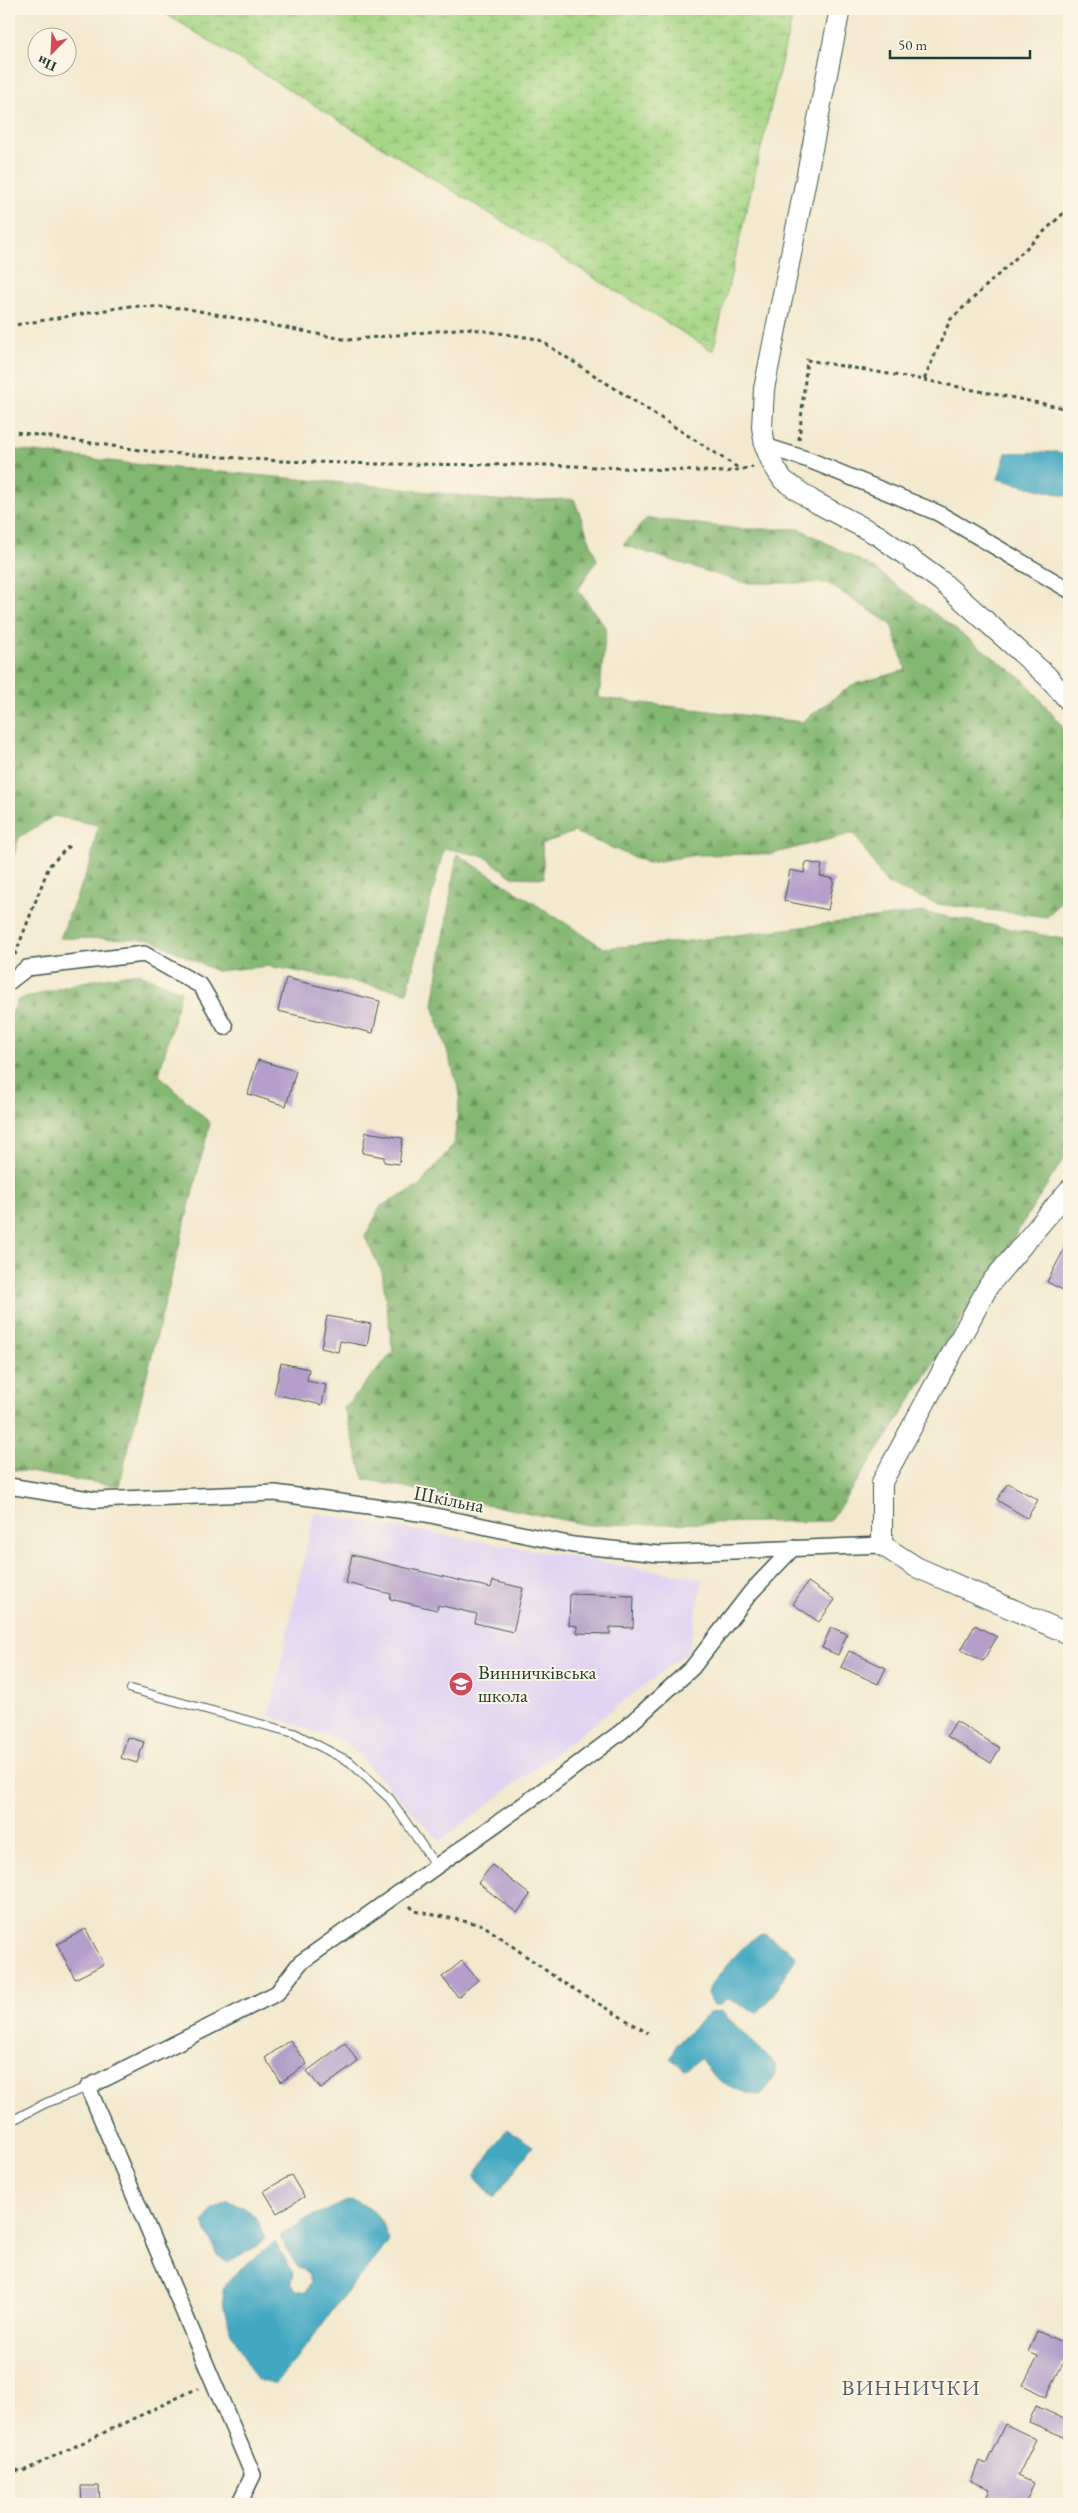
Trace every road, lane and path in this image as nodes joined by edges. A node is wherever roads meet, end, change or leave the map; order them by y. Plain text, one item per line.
1 (840, 9) edge
2 (1069, 208) edge
3 (9, 326) edge
4 (924, 380) junction
5 (1069, 409) edge
6 (9, 431) edge
7 (768, 455) junction
8 (797, 456) junction
9 (740, 469) junction
10 (1069, 590) edge
11 (1069, 701) edge
12 (69, 846) dead end
13 (15, 957) dead end
14 (9, 982) edge
15 (225, 1027) dead end
16 (1069, 1190) edge
17 (9, 1486) edge
18 (882, 1545) junction
19 (793, 1548) junction
20 (1069, 1634) edge
21 (131, 1689) dead end
22 (436, 1866) junction
23 (397, 1893) junction
24 (648, 2033) dead end
25 (88, 2087) junction
26 (9, 2122) edge
27 (212, 2382) junction
28 (9, 2466) edge
29 (239, 2504) edge

1 - 7 street
2 - 4 path
3 - 9 path
4 - 5 path
4 - 8 path
6 - 9 path
7 - 8 street
7 - 9 path
7 - 11 street
8 - 10 street
12 - 13 path
14 - 15 street
16 - 18 street
17 - 19 street, Шкільна
18 - 19 street, Шкільна
18 - 20 street
19 - 22 street
21 - 22 lane
22 - 23 street
23 - 24 path
23 - 25 street
25 - 26 lane
25 - 27 street
27 - 28 path
27 - 29 street

